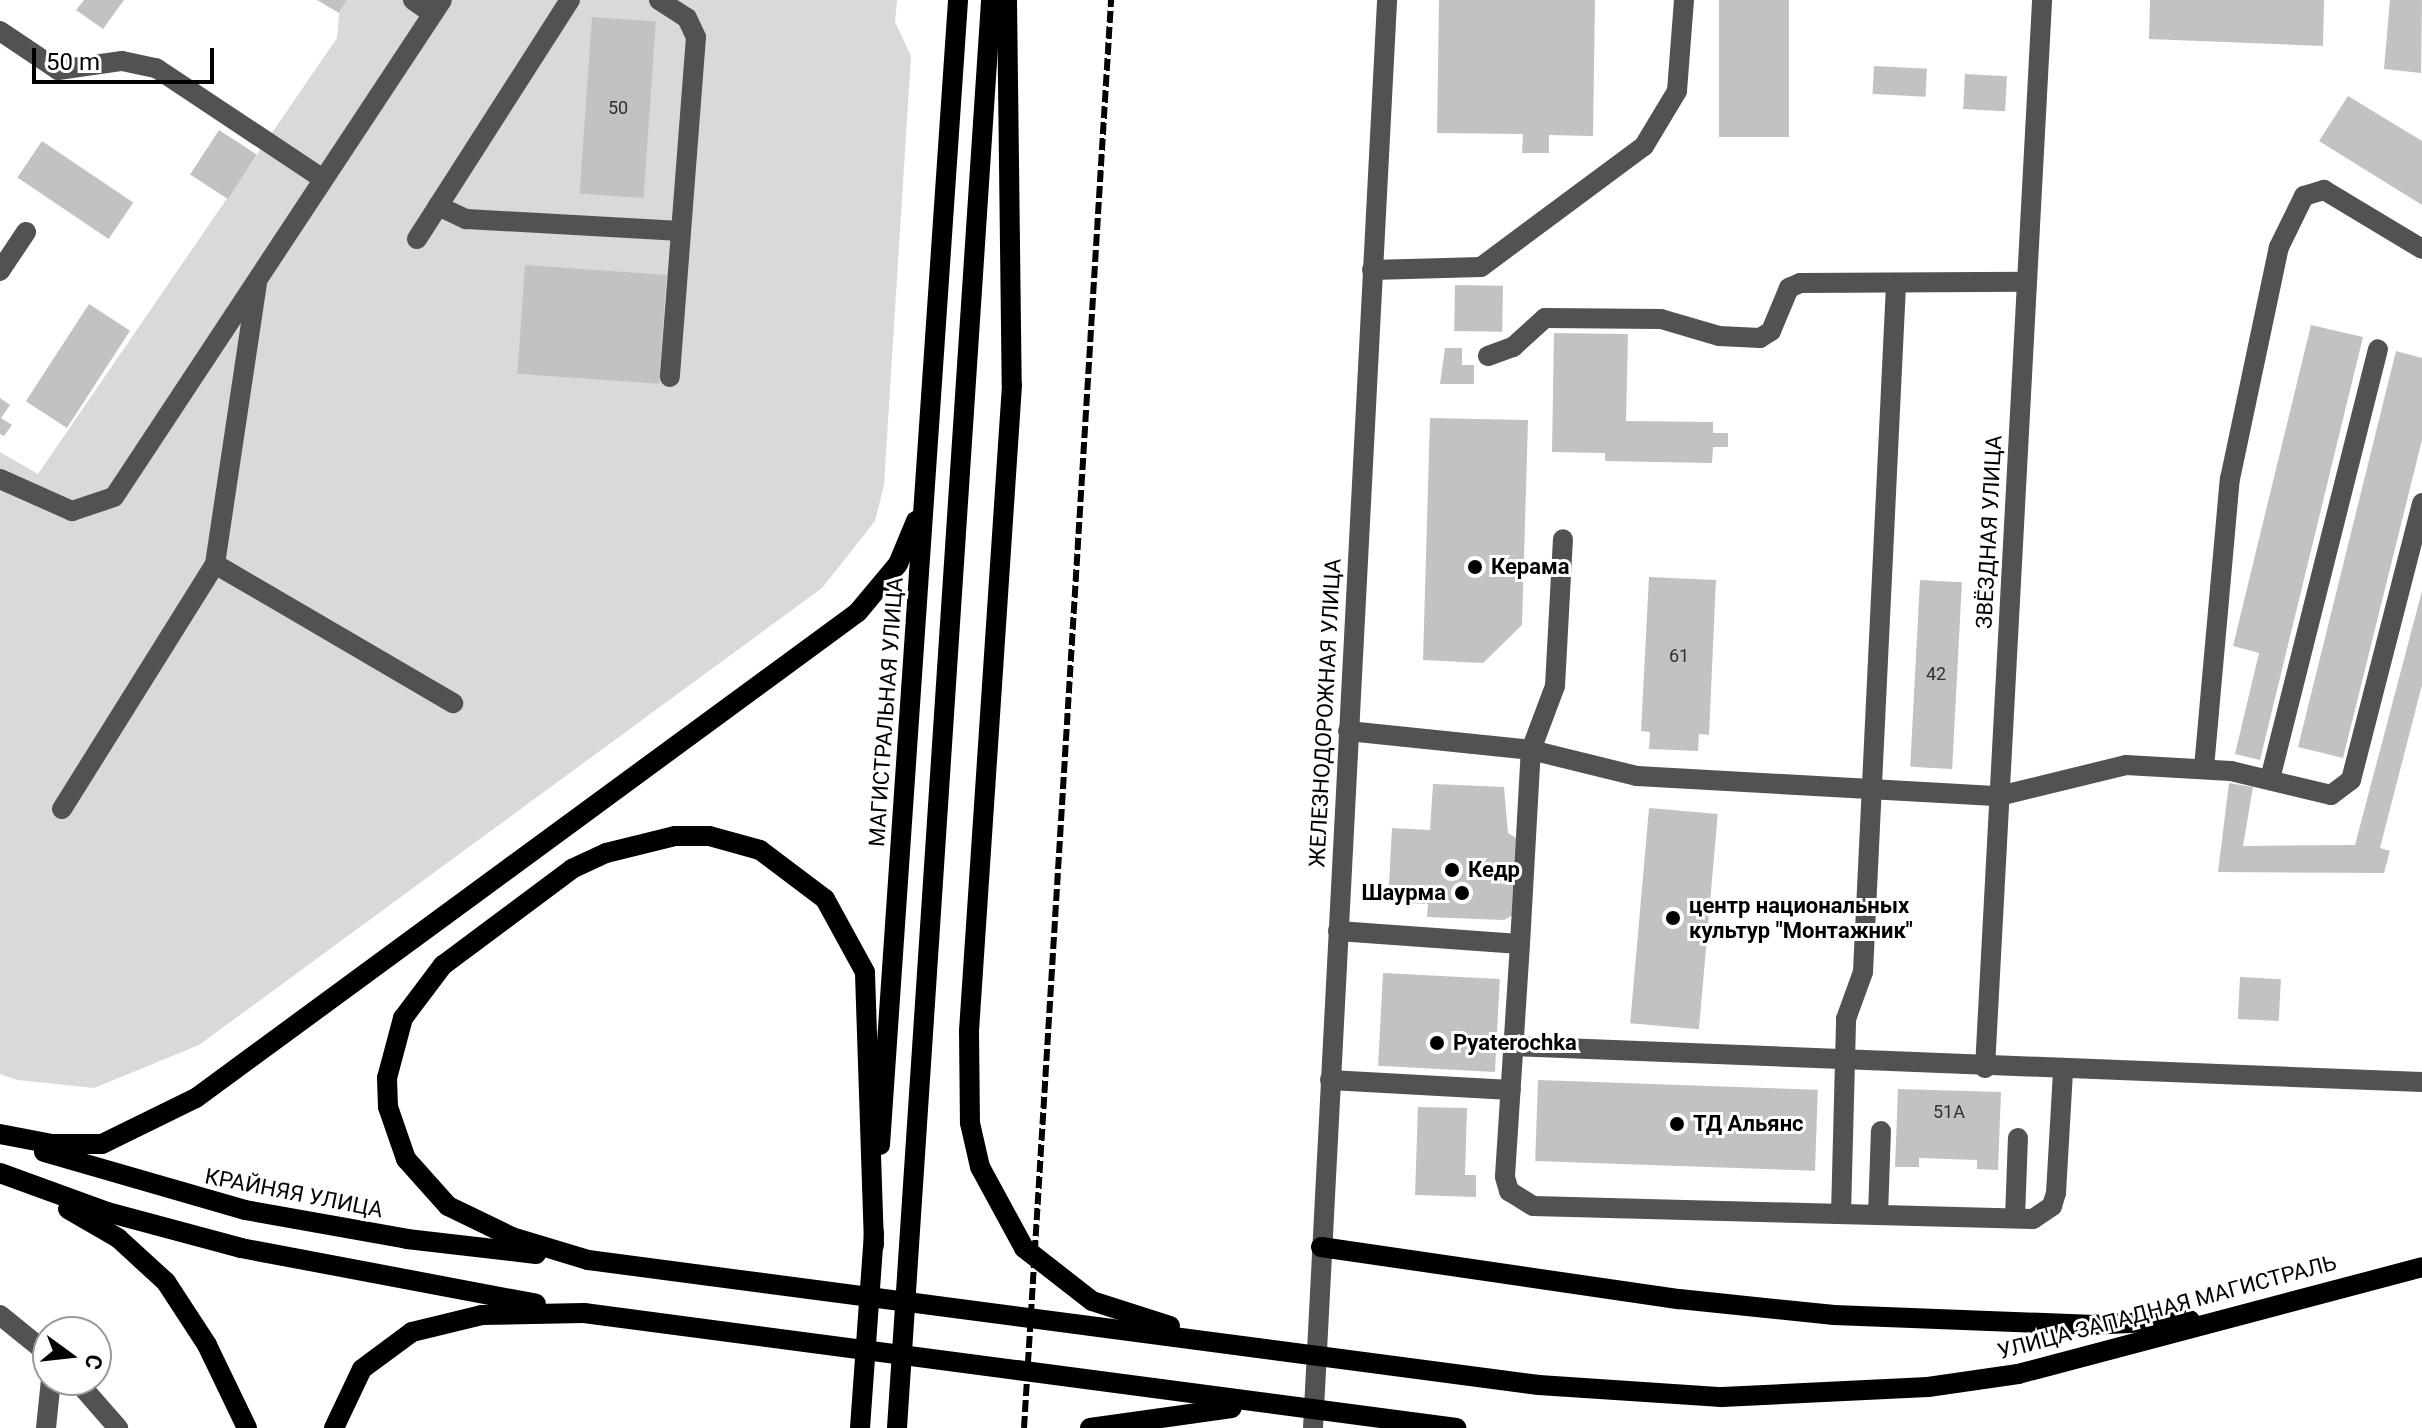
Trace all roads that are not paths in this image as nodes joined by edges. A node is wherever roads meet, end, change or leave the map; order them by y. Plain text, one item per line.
1 (413, 0) edge
2 (570, 0) edge
3 (659, 0) edge
4 (958, 0) edge
5 (991, 0) edge
6 (1007, 0) edge
7 (1387, 0) edge
8 (1684, 0) edge
9 (2042, 0) edge
10 (437, 7) edge
11 (0, 31) edge
12 (323, 179) junction
13 (438, 206) junction
14 (681, 231) junction
15 (26, 232) dead end
16 (417, 239) dead end
17 (2422, 249) edge
18 (1372, 270) junction
19 (0, 271) edge
20 (258, 278) junction
21 (2027, 282) junction
22 (1896, 284) junction
23 (2378, 349) dead end
24 (1488, 356) dead end
25 (670, 377) dead end
26 (0, 479) edge
27 (925, 490) junction
28 (2422, 503) edge
29 (1563, 539) dead end
30 (215, 564) junction
31 (453, 703) dead end
32 (1348, 731) junction
33 (1531, 750) junction
34 (2204, 768) junction
35 (2270, 779) junction
36 (1871, 789) junction
37 (1999, 796) junction
38 (62, 809) dead end
39 (1338, 931) junction
40 (1520, 944) junction
41 (1513, 1046) junction
42 (1844, 1061) junction
43 (1985, 1068) junction
44 (2063, 1070) junction
45 (1330, 1080) junction
46 (2422, 1082) edge
47 (1511, 1090) junction
48 (1881, 1131) dead end
49 (0, 1134) edge
50 (2018, 1138) dead end
51 (0, 1174) edge
52 (1841, 1214) junction
53 (1878, 1215) junction
54 (2015, 1218) junction
55 (874, 1245) junction
56 (1321, 1247) junction
57 (588, 1260) junction
58 (2422, 1267) edge
59 (584, 1313) junction
60 (0, 1315) edge
61 (2234, 1317) junction
62 (32, 1341) edge
63 (1239, 1346) junction
64 (49, 1396) edge
65 (90, 1396) edge
66 (1268, 1405) junction
67 (46, 1428) edge
68 (118, 1428) edge
69 (247, 1428) edge
70 (334, 1428) edge
71 (858, 1428) edge
72 (897, 1428) edge
73 (1090, 1428) edge
74 (1313, 1428) edge
75 (1456, 1428) edge

1 - 10 street
2 - 13 street
3 - 14 street
4 - 27 main road, МАГИСТРАЛЬНАЯ УЛИЦА
5 - 72 main road
6 - 63 main road
7 - 18 street, ЖЕЛЕЗНОДОРОЖНАЯ УЛИЦА
8 - 18 street
9 - 21 street, ЗВЁЗДНАЯ УЛИЦА
10 - 12 street
11 - 12 street
12 - 20 street
13 - 14 street
13 - 16 street
14 - 25 street
15 - 19 street
17 - 34 street
18 - 32 street, ЖЕЛЕЗНОДОРОЖНАЯ УЛИЦА
20 - 26 street
20 - 30 street
21 - 22 street
21 - 37 street, ЗВЁЗДНАЯ УЛИЦА
22 - 24 street
22 - 36 street
23 - 35 street
27 - 49 main road
27 - 55 main road, МАГИСТРАЛЬНАЯ УЛИЦА
28 - 35 street
29 - 33 street
30 - 31 street
30 - 38 street
32 - 33 street
32 - 39 street, ЖЕЛЕЗНОДОРОЖНАЯ УЛИЦА
33 - 36 street
33 - 40 street
34 - 35 street
34 - 37 street
36 - 37 street
36 - 42 street
37 - 43 street, ЗВЁЗДНАЯ УЛИЦА
39 - 40 street
39 - 45 street, ЖЕЛЕЗНОДОРОЖНАЯ УЛИЦА
40 - 41 street
41 - 42 street
41 - 47 street
42 - 43 street
42 - 52 street
43 - 44 street
44 - 46 street
44 - 54 street
45 - 47 street
45 - 56 street, ЖЕЛЕЗНОДОРОЖНАЯ УЛИЦА
47 - 52 street
48 - 53 street
49 - 57 main road, КРАЙНЯЯ УЛИЦА
50 - 54 street
51 - 59 main road
51 - 69 main road
52 - 53 street
53 - 54 street
55 - 57 main road
55 - 71 main road, МАГИСТРАЛЬНАЯ УЛИЦА
56 - 61 main road
56 - 74 street, ЖЕЛЕЗНОДОРОЖНАЯ УЛИЦА
57 - 63 main road
58 - 61 main road, УЛИЦА ЗАПАДНАЯ МАГИСТРАЛЬ
59 - 66 main road
59 - 70 main road
60 - 62 street
61 - 63 main road, УЛИЦА ЗАПАДНАЯ МАГИСТРАЛЬ
64 - 67 street
65 - 68 street
66 - 73 main road
66 - 75 main road

